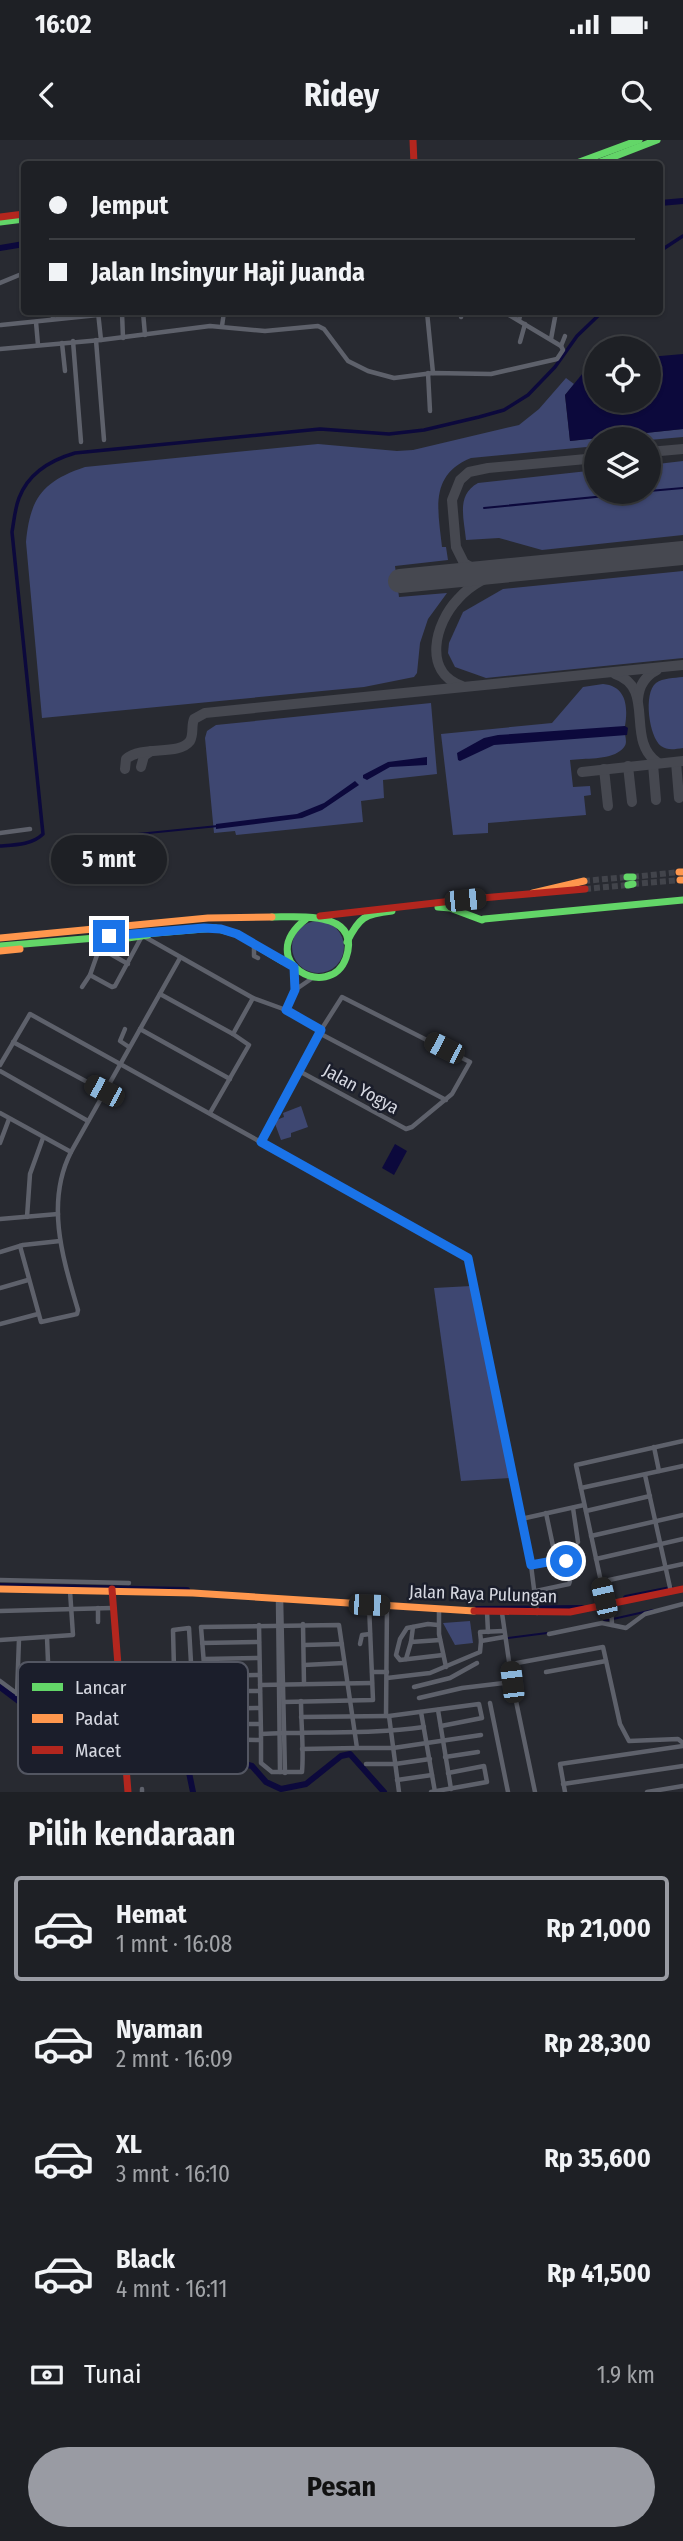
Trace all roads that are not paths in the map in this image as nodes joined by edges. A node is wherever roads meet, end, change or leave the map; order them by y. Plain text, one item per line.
1 (413, 140) edge
2 (639, 140) edge
3 (657, 140) edge
4 (414, 161) edge
5 (582, 161) edge
6 (603, 161) edge
7 (21, 214) edge
8 (0, 216) edge
9 (21, 219) edge
10 (0, 222) edge
11 (21, 274) edge
12 (0, 283) edge
13 (53, 315) edge
14 (83, 315) edge
15 (98, 315) edge
16 (122, 315) edge
17 (143, 315) edge
18 (224, 315) edge
19 (427, 315) edge
20 (509, 315) edge
21 (520, 315) edge
22 (555, 315) edge
23 (53, 319) junction
24 (519, 320) junction
25 (36, 322) junction
26 (525, 324) junction
27 (1, 325) edge
28 (222, 327) junction
29 (145, 335) junction
30 (565, 335) dead end
31 (123, 338) junction
32 (551, 339) junction
33 (98, 340) junction
34 (73, 341) junction
35 (520, 342) dead end
36 (62, 343) junction
37 (38, 345) junction
38 (561, 346) junction
39 (0, 349) edge
40 (65, 371) dead end
41 (431, 373) junction
42 (430, 411) dead end
43 (104, 440) dead end
44 (81, 442) dead end
45 (30, 829) dead end
46 (0, 833) edge
47 (584, 885) tunnel mouth
48 (683, 900) edge
49 (318, 917) junction
50 (306, 919) junction
51 (132, 929) junction
52 (146, 936) junction
53 (0, 938) edge
54 (252, 942) junction
55 (347, 942) junction
56 (101, 944) junction
57 (0, 949) edge
58 (180, 958) junction
59 (258, 958) dead end
60 (128, 964) junction
61 (293, 966) junction
62 (90, 975) junction
63 (313, 977) junction
64 (82, 987) dead end
65 (295, 990) junction
66 (160, 994) junction
67 (253, 998) junction
68 (286, 1010) junction
69 (125, 1029) dead end
70 (140, 1029) junction
71 (320, 1032) junction
72 (233, 1034) junction
73 (13, 1042) junction
74 (129, 1046) junction
75 (118, 1063) junction
76 (0, 1065) edge
77 (0, 1071) edge
78 (299, 1071) junction
79 (230, 1079) junction
80 (104, 1091) junction
81 (446, 1100) junction
82 (0, 1113) edge
83 (210, 1113) junction
84 (9, 1119) junction
85 (88, 1121) junction
86 (43, 1138) junction
87 (261, 1142) junction
88 (0, 1143) edge
89 (71, 1152) junction
90 (58, 1214) junction
91 (27, 1217) junction
92 (0, 1219) edge
93 (60, 1241) junction
94 (20, 1246) junction
95 (0, 1252) edge
96 (28, 1280) junction
97 (0, 1288) edge
98 (38, 1314) junction
99 (0, 1324) edge
100 (683, 1441) edge
101 (654, 1447) junction
102 (683, 1466) edge
103 (659, 1471) junction
104 (645, 1475) junction
105 (581, 1488) junction
106 (650, 1496) junction
107 (572, 1508) junction
108 (585, 1508) junction
109 (546, 1513) junction
110 (683, 1515) edge
111 (521, 1519) junction
112 (656, 1521) junction
113 (591, 1536) junction
114 (683, 1539) edge
115 (578, 1542) dead end
116 (660, 1544) junction
117 (553, 1546) dead end
118 (596, 1559) junction
119 (683, 1564) edge
120 (531, 1565) junction
121 (666, 1568) junction
122 (0, 1580) edge
123 (600, 1582) junction
124 (129, 1583) dead end
125 (670, 1588) junction
126 (0, 1589) edge
127 (70, 1589) junction
128 (111, 1589) junction
129 (683, 1589) edge
130 (536, 1591) junction
131 (279, 1599) junction
132 (607, 1603) junction
133 (683, 1604) edge
134 (369, 1605) junction
135 (387, 1606) junction
136 (71, 1608) junction
137 (98, 1608) junction
138 (112, 1608) junction
139 (439, 1609) junction
140 (537, 1609) junction
141 (0, 1611) edge
142 (488, 1612) junction
143 (503, 1613) junction
144 (98, 1622) dead end
145 (280, 1624) junction
146 (303, 1624) junction
147 (259, 1625) junction
148 (438, 1625) junction
149 (612, 1625) junction
150 (414, 1626) junction
151 (488, 1632) junction
152 (370, 1634) junction
153 (504, 1634) junction
154 (549, 1634) dead end
155 (47, 1637) junction
156 (19, 1639) junction
157 (0, 1640) edge
158 (440, 1640) junction
159 (259, 1642) junction
160 (411, 1642) junction
161 (481, 1642) junction
162 (202, 1643) junction
163 (342, 1644) junction
164 (360, 1644) dead end
165 (304, 1645) junction
166 (443, 1655) junction
167 (259, 1658) junction
168 (204, 1659) junction
169 (407, 1659) junction
170 (606, 1661) junction
171 (18, 1662) edge
172 (48, 1662) edge
173 (117, 1662) edge
174 (174, 1662) edge
175 (191, 1662) edge
176 (204, 1662) edge
177 (344, 1663) junction
178 (477, 1663) dead end
179 (517, 1663) dead end
180 (304, 1665) junction
181 (18, 1666) edge
182 (446, 1667) junction
183 (372, 1672) junction
184 (387, 1672) junction
185 (546, 1672) dead end
186 (248, 1675) edge
187 (260, 1675) junction
188 (387, 1678) junction
189 (450, 1678) junction
190 (0, 1681) edge
191 (512, 1682) junction
192 (304, 1684) junction
193 (348, 1684) junction
194 (372, 1684) junction
195 (260, 1685) junction
196 (281, 1685) junction
197 (414, 1687) dead end
198 (453, 1690) junction
199 (248, 1691) edge
200 (260, 1691) junction
201 (17, 1694) joint
202 (419, 1698) dead end
203 (350, 1700) junction
204 (301, 1701) junction
205 (284, 1702) junction
206 (491, 1703) dead end
207 (248, 1708) edge
208 (260, 1708) junction
209 (438, 1710) junction
210 (421, 1712) junction
211 (352, 1716) junction
212 (387, 1716) junction
213 (301, 1717) junction
214 (248, 1724) edge
215 (260, 1724) junction
216 (440, 1726) junction
217 (424, 1727) junction
218 (355, 1732) junction
219 (390, 1732) junction
220 (283, 1733) junction
221 (302, 1733) junction
222 (481, 1735) dead end
223 (260, 1737) junction
224 (248, 1738) edge
225 (443, 1741) junction
226 (427, 1743) junction
227 (683, 1744) edge
228 (357, 1748) junction
229 (393, 1748) junction
230 (302, 1749) junction
231 (478, 1752) dead end
232 (445, 1757) junction
233 (430, 1759) junction
234 (366, 1764) dead end
235 (395, 1764) junction
236 (683, 1766) edge
237 (282, 1772) junction
238 (448, 1773) junction
239 (126, 1774) edge
240 (432, 1775) junction
241 (397, 1780) junction
242 (563, 1784) junction
243 (683, 1786) edge
244 (451, 1791) edge
245 (128, 1792) edge
246 (399, 1792) edge
247 (434, 1792) edge
248 (508, 1792) edge
249 (535, 1792) edge
250 (565, 1792) edge
251 (647, 1792) edge

1 - 4 main road
2 - 5 main road
3 - 6 main road
7 - 8 main road
9 - 10 main road
11 - 12 street
13 - 23 street
14 - 23 street
15 - 33 street
16 - 31 street
17 - 29 street
18 - 28 street
19 - 41 street
20 - 24 street
21 - 24 street
22 - 32 street
23 - 25 street
24 - 26 street
25 - 27 street
25 - 37 street
26 - 32 street
26 - 35 street
28 - 29 street
28 - 41 street
29 - 31 street
30 - 38 street
31 - 33 street
32 - 38 street
33 - 34 street
33 - 43 street
34 - 36 street
34 - 44 street
36 - 37 street
36 - 40 street
37 - 39 street
38 - 41 street
41 - 42 street
45 - 46 street
47 - 49 main road
48 - 55 main road
49 - 50 main road
49 - 55 main road
50 - 51 main road
50 - 61 main road
51 - 52 main road
51 - 53 main road
51 - 57 main road
52 - 54 main road
52 - 56 main road
52 - 58 street
52 - 60 street
54 - 59 street
54 - 61 main road
55 - 63 main road
56 - 57 main road
56 - 60 street
56 - 62 street
58 - 66 street
58 - 67 street
60 - 62 street
61 - 63 main road
61 - 65 street
62 - 64 street
63 - 65 street
65 - 68 street
66 - 70 street
66 - 72 street
67 - 68 street
67 - 72 street
68 - 71 street
69 - 74 street
70 - 74 street
70 - 79 street
71 - 78 street
71 - 81 street
71 - 81 street
72 - 79 street
73 - 75 street
73 - 76 street
73 - 80 street
74 - 75 street
75 - 80 street
75 - 83 street
77 - 85 street
78 - 81 street, Jalan Yogya
78 - 87 street
79 - 83 street
80 - 85 street
82 - 84 street
83 - 87 street
84 - 86 street
84 - 88 street
85 - 89 street
86 - 89 street
86 - 91 street
87 - 111 street
89 - 90 street
90 - 91 street
90 - 93 street
91 - 92 street
93 - 94 street
93 - 98 street
94 - 95 street
94 - 96 street
96 - 97 street
96 - 98 street
98 - 99 street
100 - 101 street
101 - 103 street
101 - 105 street
102 - 103 street
103 - 104 street
104 - 105 street
104 - 106 street
105 - 108 street
106 - 108 street
106 - 112 street
107 - 108 street
107 - 109 street
107 - 115 street
108 - 113 street
109 - 111 street
109 - 117 street
110 - 112 street
111 - 120 street
112 - 113 street
112 - 116 street
113 - 118 street
114 - 116 street
116 - 118 street
116 - 121 street
118 - 123 street
119 - 121 street
120 - 130 street
120 - 130 street
121 - 123 street
121 - 125 street
122 - 124 street
123 - 132 street
125 - 129 main road, Jalan Raya Pulungan
125 - 132 main road, Jalan Raya Pulungan
126 - 127 main road, Jalan Raya Pulungan
127 - 128 main road, Jalan Raya Pulungan
127 - 136 street
128 - 131 main road, Jalan Raya Pulungan
128 - 138 main road
130 - 140 street
131 - 134 main road, Jalan Raya Pulungan
131 - 145 street
132 - 140 main road, Jalan Raya Pulungan
132 - 149 street
133 - 149 street
134 - 135 main road, Jalan Raya Pulungan
134 - 152 street
135 - 139 main road, Jalan Raya Pulungan
135 - 184 street
136 - 137 street
136 - 141 street
136 - 155 street
137 - 138 street
137 - 144 street
138 - 173 main road
139 - 142 main road, Jalan Raya Pulungan
139 - 148 street
140 - 143 main road, Jalan Raya Pulungan
142 - 143 main road, Jalan Raya Pulungan
142 - 151 street
143 - 153 street
145 - 146 street
145 - 147 street
145 - 196 street
146 - 163 street
146 - 165 street
147 - 159 street
147 - 162 street
148 - 150 street
148 - 158 street
149 - 154 street
150 - 160 street
150 - 169 street
151 - 153 street
151 - 161 street
152 - 164 street
152 - 183 street
153 - 161 street
153 - 191 street
155 - 156 street
155 - 172 street
156 - 157 street
156 - 171 street
158 - 160 street
158 - 166 street
159 - 162 street
159 - 167 street
160 - 169 street
161 - 182 street
162 - 168 street
163 - 165 street
163 - 177 street
165 - 180 street
166 - 169 street
166 - 182 street
167 - 168 street
167 - 187 street
168 - 176 street
170 - 179 street
170 - 185 street
170 - 227 street
174 - 175 street
177 - 180 street
177 - 193 street
178 - 189 street
180 - 192 street
181 - 201 street
182 - 188 street
183 - 184 street
183 - 194 street
184 - 188 street
186 - 187 street
187 - 195 street
188 - 212 street
189 - 197 street
189 - 198 street
190 - 201 street
191 - 198 street
191 - 249 street
192 - 193 street
192 - 196 street
193 - 194 street
193 - 203 street
194 - 203 street
195 - 196 street
195 - 200 street
196 - 205 street
196 - 220 street
198 - 202 street
199 - 200 street
200 - 208 street
203 - 204 street
203 - 211 street
204 - 205 street
204 - 213 street
205 - 220 street
206 - 248 street
207 - 208 street
208 - 215 street
209 - 210 street
209 - 216 street
209 - 216 street
210 - 212 street
210 - 217 street
211 - 212 street
211 - 213 street
211 - 218 street
212 - 219 street
213 - 221 street
214 - 215 street
215 - 223 street
216 - 225 street
217 - 219 street
217 - 226 street
218 - 219 street
218 - 221 street
218 - 228 street
219 - 229 street
220 - 221 street
220 - 223 street
220 - 237 street
221 - 230 street
222 - 225 street
223 - 224 street
223 - 237 street
225 - 226 street
225 - 232 street
226 - 229 street
226 - 233 street
227 - 242 street
228 - 229 street
228 - 230 street
229 - 235 street
230 - 237 street
231 - 232 street
232 - 238 street
233 - 235 street
233 - 240 street
234 - 235 street
235 - 241 street
236 - 242 street
238 - 244 street
238 - 244 street
239 - 245 main road
240 - 241 street
240 - 247 street
241 - 246 street
242 - 250 street
243 - 251 street
244 - 247 street

